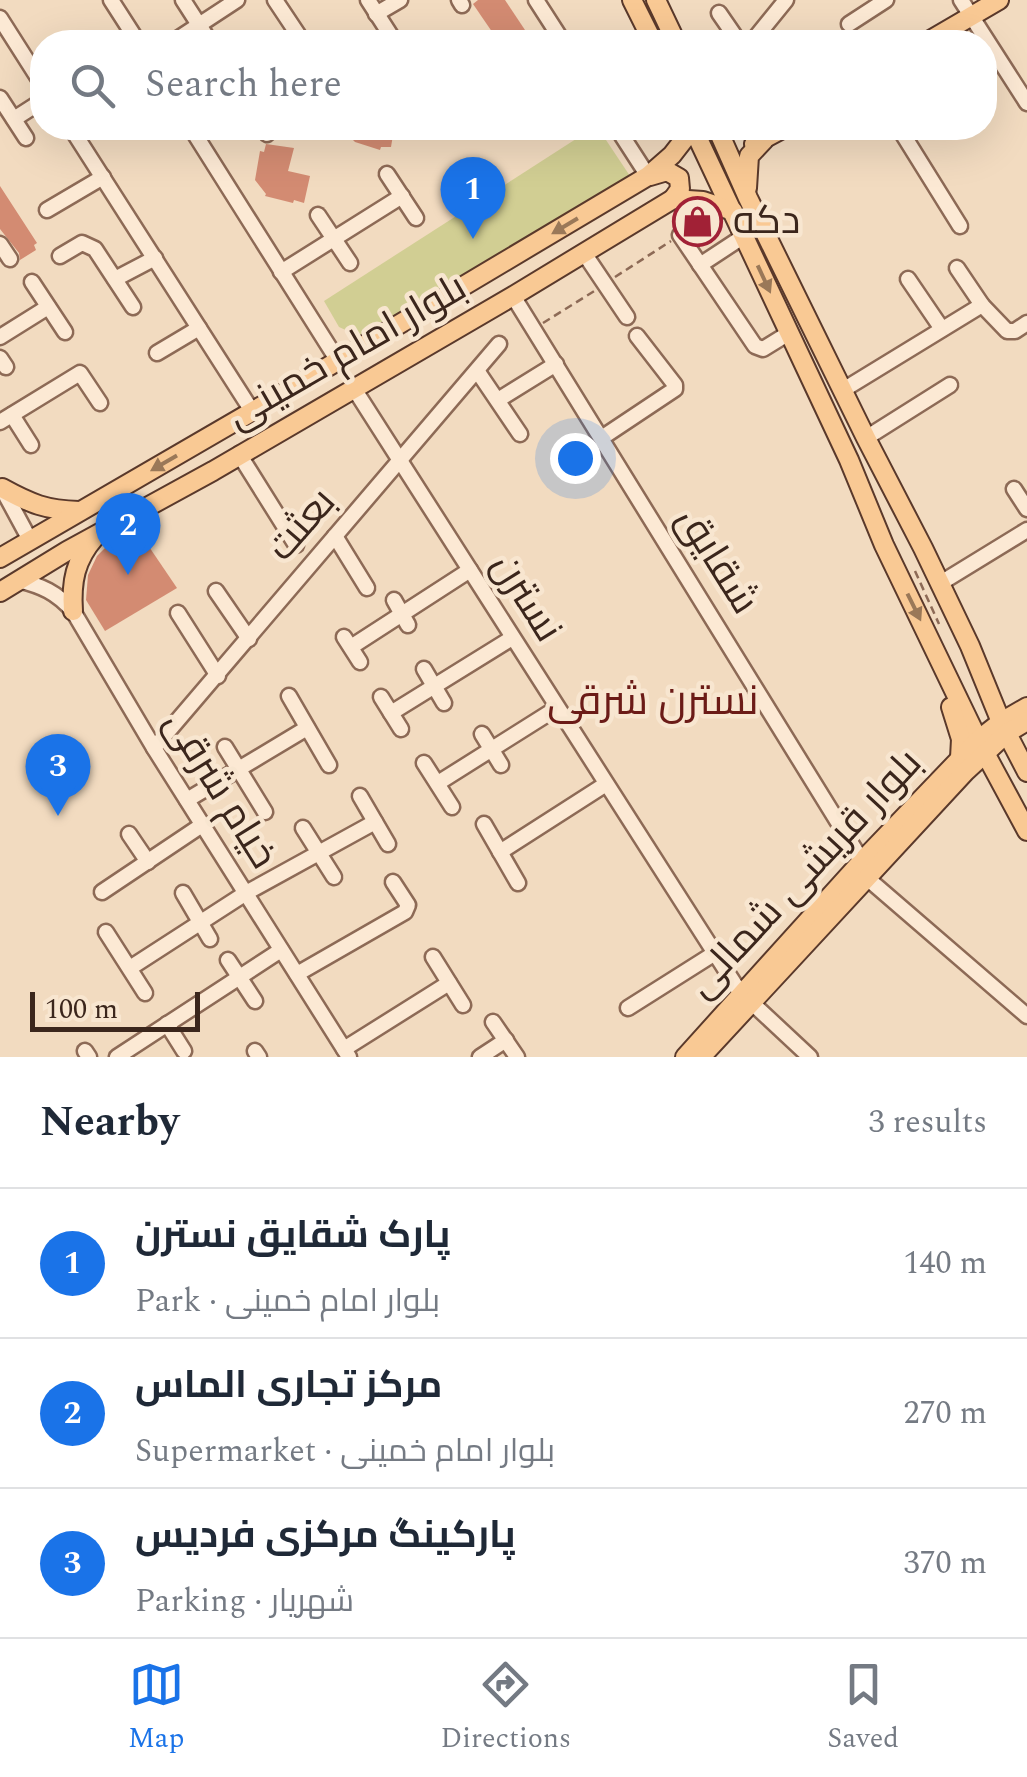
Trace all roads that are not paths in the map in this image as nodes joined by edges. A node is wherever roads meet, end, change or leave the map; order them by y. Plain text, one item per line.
1 (111, 0) edge
2 (183, 0) edge
3 (237, 0) edge
4 (274, 0) edge
5 (368, 0) edge
6 (400, 0) edge
7 (536, 0) edge
8 (632, 0) edge
9 (656, 0) edge
10 (786, 0) edge
11 (886, 0) edge
12 (961, 0) edge
13 (999, 0) edge
14 (376, 14) junction
15 (719, 14) dead end
16 (972, 16) junction
17 (0, 20) edge
18 (849, 24) dead end
19 (199, 25) junction
20 (130, 30) edge
21 (191, 30) edge
22 (202, 30) edge
23 (294, 30) edge
24 (387, 30) edge
25 (555, 30) edge
26 (646, 30) edge
27 (670, 30) edge
28 (730, 30) edge
29 (762, 30) edge
30 (948, 30) edge
31 (981, 30) edge
32 (997, 56) edge
33 (30, 66) edge
34 (0, 98) edge
35 (1027, 103) edge
36 (30, 109) edge
37 (14, 119) junction
38 (26, 138) dead end
39 (79, 140) edge
40 (200, 140) edge
41 (626, 140) edge
42 (684, 140) edge
43 (699, 140) edge
44 (722, 140) edge
45 (764, 140) joint
46 (906, 140) edge
47 (730, 155) junction
48 (388, 174) dead end
49 (648, 176) junction
50 (103, 177) junction
51 (402, 196) junction
52 (748, 198) junction
53 (673, 199) junction
54 (48, 210) dead end
55 (732, 211) junction
56 (318, 215) dead end
57 (416, 218) dead end
58 (960, 226) dead end
59 (680, 235) dead end
60 (744, 236) junction
61 (335, 240) junction
62 (0, 244) edge
63 (584, 253) junction
64 (60, 256) dead end
65 (155, 258) junction
66 (10, 260) dead end
67 (350, 263) dead end
68 (700, 265) junction
69 (957, 268) dead end
70 (282, 272) junction
71 (908, 279) dead end
72 (115, 280) junction
73 (32, 282) dead end
74 (514, 296) junction
75 (982, 305) junction
76 (48, 306) junction
77 (133, 307) dead end
78 (626, 317) dead end
79 (1027, 323) edge
80 (199, 328) junction
81 (942, 330) junction
82 (64, 332) dead end
83 (789, 334) junction
84 (638, 336) dead end
85 (0, 337) edge
86 (500, 344) dead end
87 (157, 353) dead end
88 (338, 361) junction
89 (556, 364) junction
90 (478, 372) junction
91 (950, 385) dead end
92 (354, 387) junction
93 (842, 390) junction
94 (498, 400) junction
95 (100, 403) dead end
96 (252, 411) junction
97 (6, 419) edge
98 (520, 434) dead end
99 (602, 437) junction
100 (866, 438) junction
101 (31, 445) dead end
102 (195, 445) junction
103 (239, 454) junction
104 (400, 463) junction
105 (214, 470) junction
106 (1, 486) edge
107 (1014, 489) dead end
108 (899, 500) junction
109 (1027, 509) edge
110 (80, 511) junction
111 (871, 512) junction
112 (1027, 530) edge
113 (97, 534) junction
114 (335, 536) junction
115 (30, 540) junction
116 (296, 546) dead end
117 (0, 558) edge
118 (930, 564) junction
119 (470, 570) junction
120 (898, 574) junction
121 (18, 580) junction
122 (939, 584) junction
123 (367, 588) dead end
124 (0, 592) edge
125 (216, 592) dead end
126 (73, 611) junction
127 (178, 613) dead end
128 (249, 638) junction
129 (512, 638) junction
130 (360, 662) dead end
131 (940, 663) junction
132 (424, 669) dead end
133 (218, 676) junction
134 (434, 686) junction
135 (289, 696) dead end
136 (382, 696) dead end
137 (444, 702) dead end
138 (1027, 707) edge
139 (557, 708) junction
140 (392, 713) junction
141 (1027, 722) edge
142 (307, 728) junction
143 (1004, 728) junction
144 (401, 729) dead end
145 (482, 734) dead end
146 (982, 746) junction
147 (225, 747) dead end
148 (154, 748) junction
149 (491, 750) junction
150 (960, 758) junction
151 (424, 763) dead end
152 (329, 765) dead end
153 (501, 765) dead end
154 (238, 769) junction
155 (1027, 772) edge
156 (438, 784) junction
157 (606, 784) junction
158 (360, 796) dead end
159 (187, 800) junction
160 (452, 806) dead end
161 (265, 812) dead end
162 (375, 822) junction
163 (484, 824) dead end
164 (202, 825) junction
165 (303, 828) dead end
166 (1027, 831) edge
167 (129, 834) dead end
168 (388, 844) dead end
169 (500, 852) junction
170 (319, 853) junction
171 (148, 862) junction
172 (865, 869) junction
173 (334, 877) dead end
174 (393, 882) dead end
175 (518, 883) dead end
176 (102, 892) dead end
177 (182, 893) dead end
178 (246, 894) junction
179 (201, 922) junction
180 (106, 932) dead end
181 (210, 939) dead end
182 (282, 950) junction
183 (714, 953) junction
184 (433, 958) dead end
185 (228, 960) dead end
186 (130, 968) junction
187 (296, 974) junction
188 (239, 977) junction
189 (450, 984) junction
190 (145, 993) dead end
191 (746, 998) junction
192 (255, 1000) dead end
193 (463, 1005) dead end
194 (628, 1008) dead end
195 (1027, 1016) edge
196 (494, 1022) dead end
197 (167, 1024) junction
198 (506, 1040) junction
199 (184, 1052) dead end
200 (347, 1053) edge
201 (694, 1055) edge
202 (117, 1057) edge
203 (480, 1057) edge
204 (517, 1057) edge
205 (810, 1057) edge

1 - 20 street
2 - 19 street
3 - 19 street
4 - 23 street
5 - 14 street
6 - 14 street
7 - 25 street
8 - 26 main road
9 - 27 main road
10 - 29 street
11 - 18 street
12 - 16 street
13 - 16 main road
14 - 24 street
15 - 28 street
16 - 30 main road
16 - 31 street
17 - 33 street
19 - 21 street
19 - 22 street
32 - 35 street
34 - 37 street
36 - 37 street
37 - 38 street
39 - 50 street
40 - 70 street
41 - 49 street
42 - 49 main road, بلوار امام خمینی
43 - 55 main road
44 - 47 main road
45 - 47 main road
45 - 52 main road
46 - 58 street
47 - 52 main road
48 - 51 street
49 - 53 main road
49 -> 88 main road, بلوار امام خمینی
50 - 54 street
50 - 65 street
51 - 57 street
51 - 61 street
52 - 93 main road
53 - 55 main road
53 - 63 main road, بلوار امام خمینی
55 - 60 main road
56 - 61 street
59 - 68 street
60 - 68 street
60 -> 83 main road
61 - 67 street
61 - 70 street
62 - 66 street
63 - 74 main road, بلوار امام خمینی
63 - 78 street
64 - 72 street
65 - 72 street
65 - 80 street
68 - 83 street
69 - 75 street
70 - 88 street
71 - 81 street
72 - 77 street
73 - 76 street
74 - 89 street, شقایق
74 - 92 main road, بلوار امام خمینی
75 - 79 street
75 - 81 street
76 - 82 street
76 - 85 street
80 - 87 street
80 - 96 street
81 - 93 street
83 - 111 main road
84 - 99 street
86 - 90 street, بعثت
88 - 96 main road, بلوار امام خمینی
89 - 94 street
89 - 99 street, شقایق
90 - 94 street
90 - 104 street, بعثت
91 - 100 street
92 - 103 main road, بلوار امام خمینی
92 - 104 street, نسترن
93 - 100 main road
94 - 98 street
95 - 97 street
96 - 102 main road, بلوار امام خمینی
97 - 101 street
99 - 172 street, شقایق
100 - 108 main road
102 - 105 main road
102 -> 110 main road, بلوار امام خمینی
103 - 105 main road, بلوار امام خمینی
103 - 116 street
104 - 114 street, بعثت
104 - 119 street, نسترن
105 - 113 main road, بلوار امام خمینی
106 - 110 main road
106 - 115 street
107 - 109 street
108 - 111 main road
108 - 118 main road
110 - 115 main road, بلوار امام خمینی
111 - 120 main road
112 - 122 street
113 - 121 main road, بلوار امام خمینی
113 - 126 main road
114 - 123 street
114 - 128 street, بعثت
115 - 117 main road, بلوار امام خمینی
118 - 120 main road
118 - 122 main road
119 - 129 street, نسترن
119 - 130 street
120 -> 131 main road
121 - 124 main road, بلوار امام خمینی
121 - 126 street, خیام شرقی
122 - 143 main road
125 - 128 street
126 - 148 street, خیام شرقی
127 - 133 street
128 - 133 street, بعثت
129 - 134 street
129 - 139 street, نسترن
131 - 146 main road
131 - 150 main road
132 - 134 street
133 - 148 street, بعثت
134 - 137 street
134 - 140 street
135 - 142 street
136 - 140 street
138 - 143 main road
139 - 149 street
139 - 157 street, نسترن
140 - 144 street
141 - 143 main road
142 - 152 street
142 - 154 street
143 - 146 main road
143 - 155 main road
145 - 149 street
146 - 150 main road, بلوار قریشی شمالی
146 - 166 main road
146 - 172 main road, بلوار قریشی شمالی
147 - 154 street
148 - 159 street, خیام شرقی
149 - 153 street
149 - 156 street
150 - 172 main road, بلوار قریشی شمالی
151 - 156 street
154 - 159 street
154 - 161 street
156 - 160 street
157 - 169 street
157 - 183 street, نسترن
158 - 162 street
159 - 164 street, خیام شرقی
162 - 168 street
162 - 170 street
163 - 169 street
164 - 171 street
164 - 178 street, خیام شرقی
165 - 170 street
167 - 171 street
169 - 175 street
170 - 173 street
170 - 178 street
171 - 176 street
172 - 191 main road, بلوار قریشی شمالی
172 - 195 street, شقایق
174 - 187 street
177 - 179 street
178 - 179 street
178 - 182 street, خیام شرقی
179 - 181 street
179 - 186 street
180 - 186 street
182 - 187 street, خیام شرقی
182 - 188 street
183 - 191 street, نسترن
183 - 194 street
184 - 189 street
185 - 188 street
186 - 190 street
187 - 200 street, خیام شرقی
188 - 192 street
188 - 197 street
189 - 193 street
189 - 200 street
191 - 201 main road, بلوار قریشی شمالی
191 - 205 street
196 - 198 street
197 - 199 street
197 - 202 street
198 - 203 street
198 - 204 street

